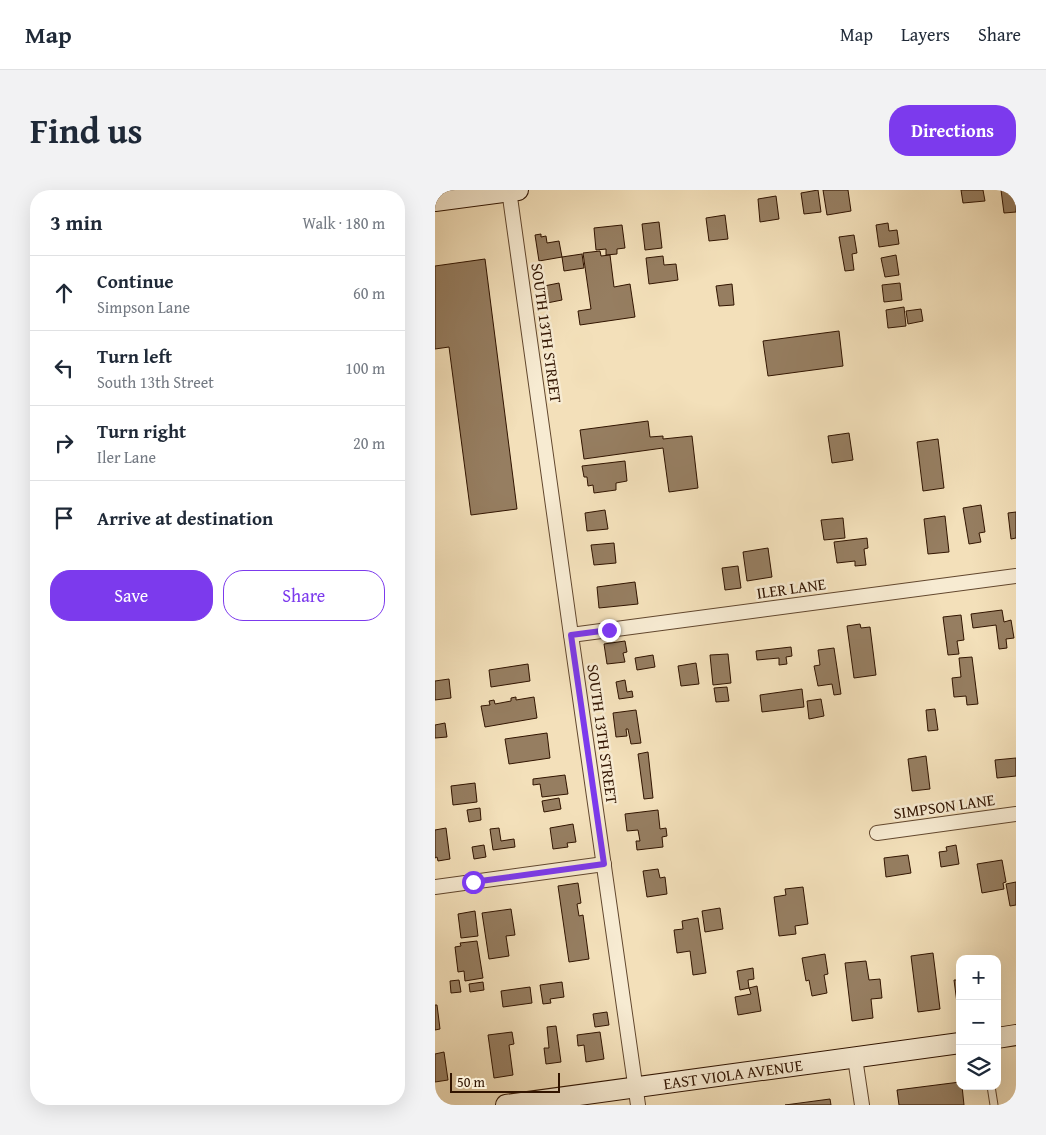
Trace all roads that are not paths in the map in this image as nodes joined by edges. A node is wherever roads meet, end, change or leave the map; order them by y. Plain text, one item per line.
1 (512, 190) edge
2 (443, 197) edge
3 (1016, 576) edge
4 (571, 635) junction
5 (1016, 814) edge
6 (877, 833) dead end
7 (604, 864) junction
8 (435, 887) edge
9 (1016, 1035) edge
10 (1001, 1037) edge
11 (956, 1044) edge
12 (855, 1058) junction
13 (992, 1090) edge
14 (637, 1096) edge
15 (506, 1105) edge
16 (862, 1105) edge
17 (994, 1105) edge

1 - 2 street
1 - 4 street, SOUTH 13TH STREET
3 - 4 street, ILER LANE
4 - 7 street, SOUTH 13TH STREET
5 - 6 street, SIMPSON LANE
7 - 8 street
7 - 14 street, SOUTH 13TH STREET
9 - 10 street
11 - 12 street, EAST VIOLA AVENUE
12 - 14 street, EAST VIOLA AVENUE
12 - 16 street
13 - 17 lane
14 - 15 street, EAST VIOLA AVENUE

